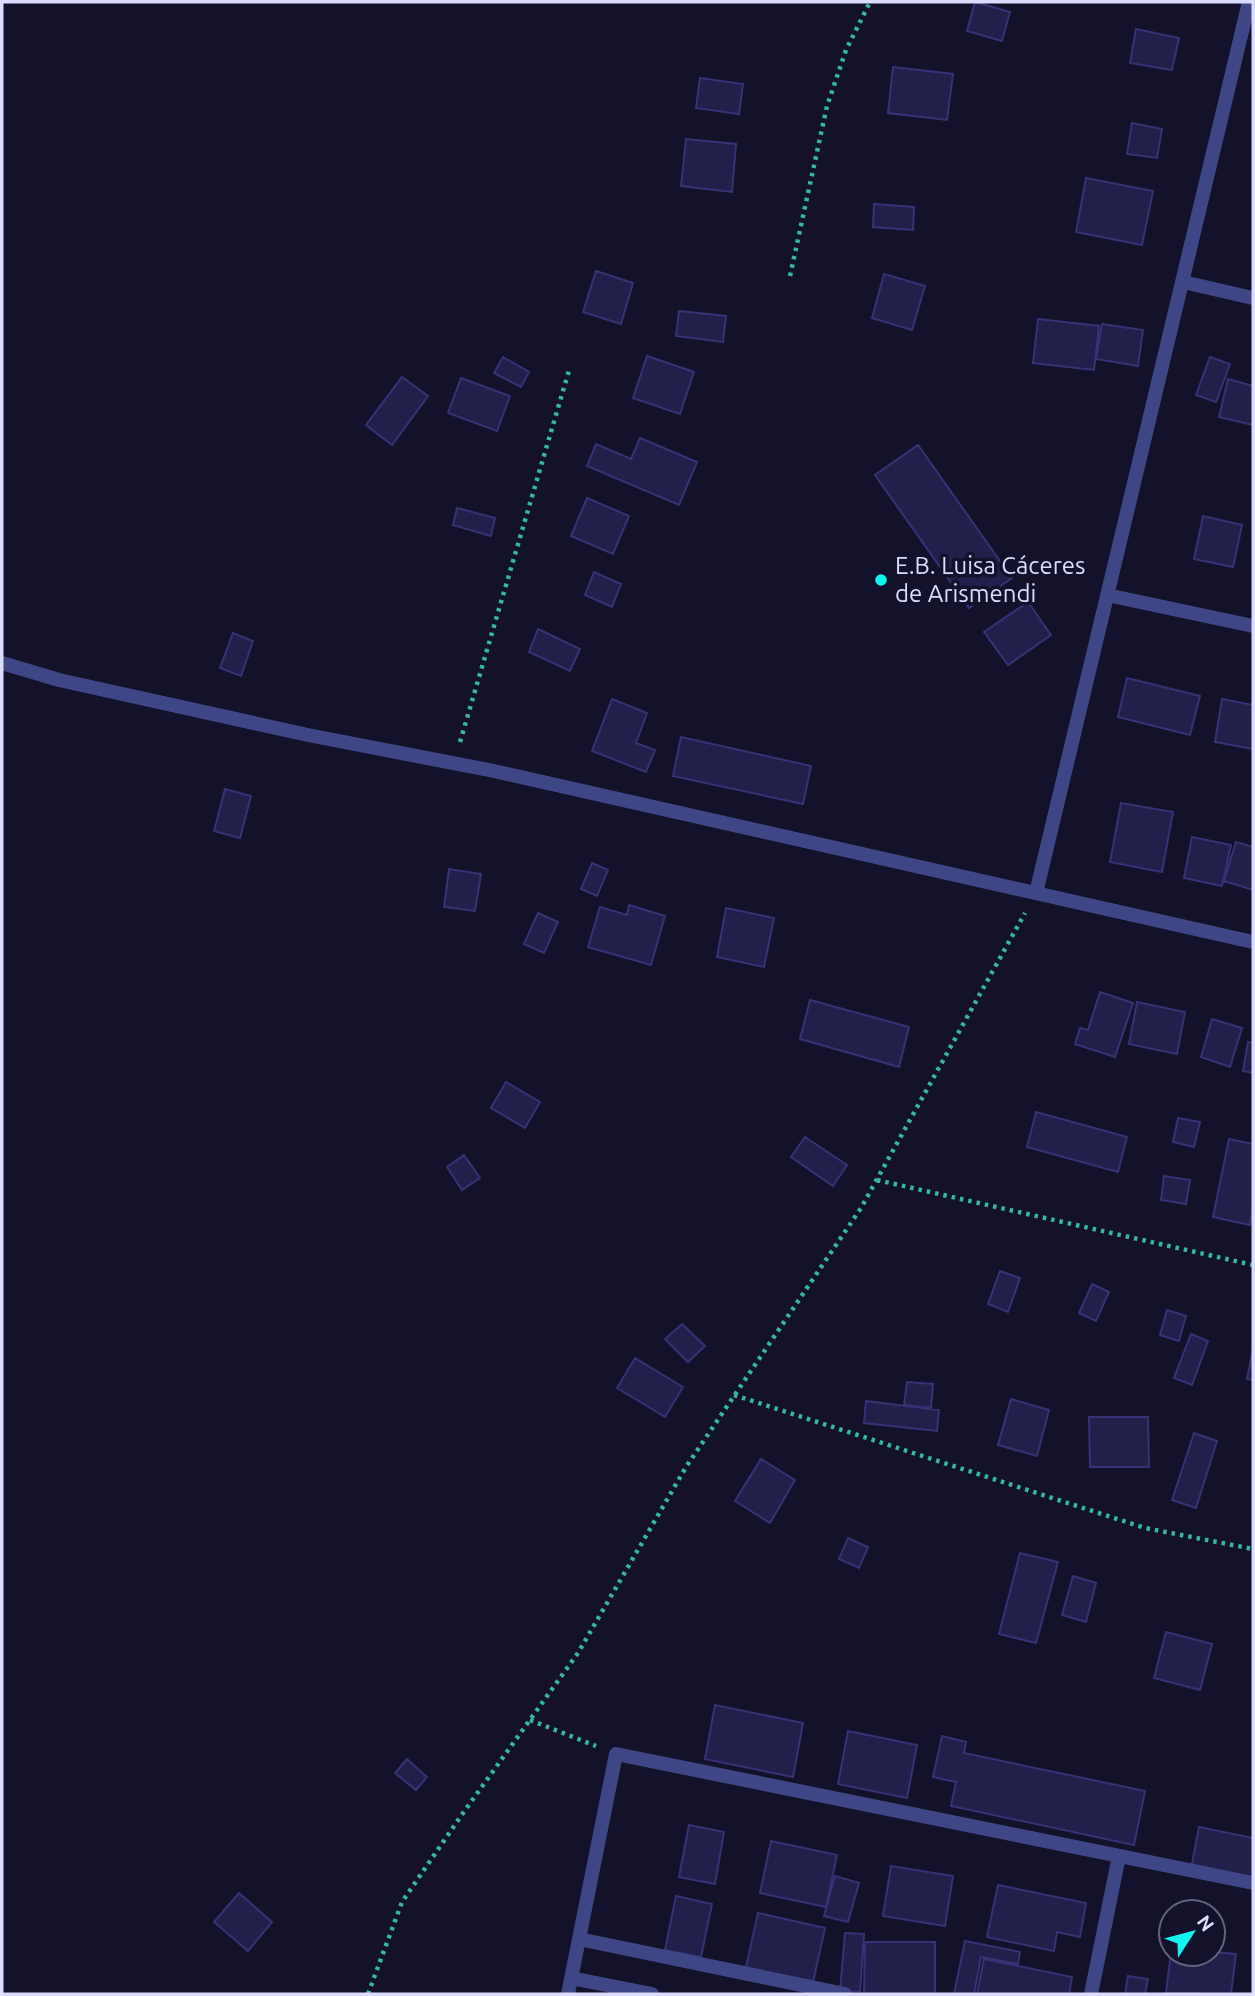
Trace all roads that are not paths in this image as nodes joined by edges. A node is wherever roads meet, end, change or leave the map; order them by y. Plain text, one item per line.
1 (1249, 2) edge
2 (1183, 282) junction
3 (1253, 298) edge
4 (1107, 595) junction
5 (1253, 626) edge
6 (2, 663) edge
7 (1036, 893) junction
8 (1253, 942) edge
9 (1119, 1856) junction
10 (1253, 1883) edge
11 (579, 1939) junction
12 (571, 1978) junction
13 (568, 1994) edge
14 (652, 1994) edge
15 (845, 1994) edge
16 (1091, 1994) edge

1 - 2 street
2 - 3 street
2 - 4 street
4 - 5 street
4 - 7 street
6 - 7 street
7 - 8 street
9 - 10 street
9 - 11 street
9 - 16 street
11 - 12 street
11 - 15 street
12 - 13 street
12 - 14 street

